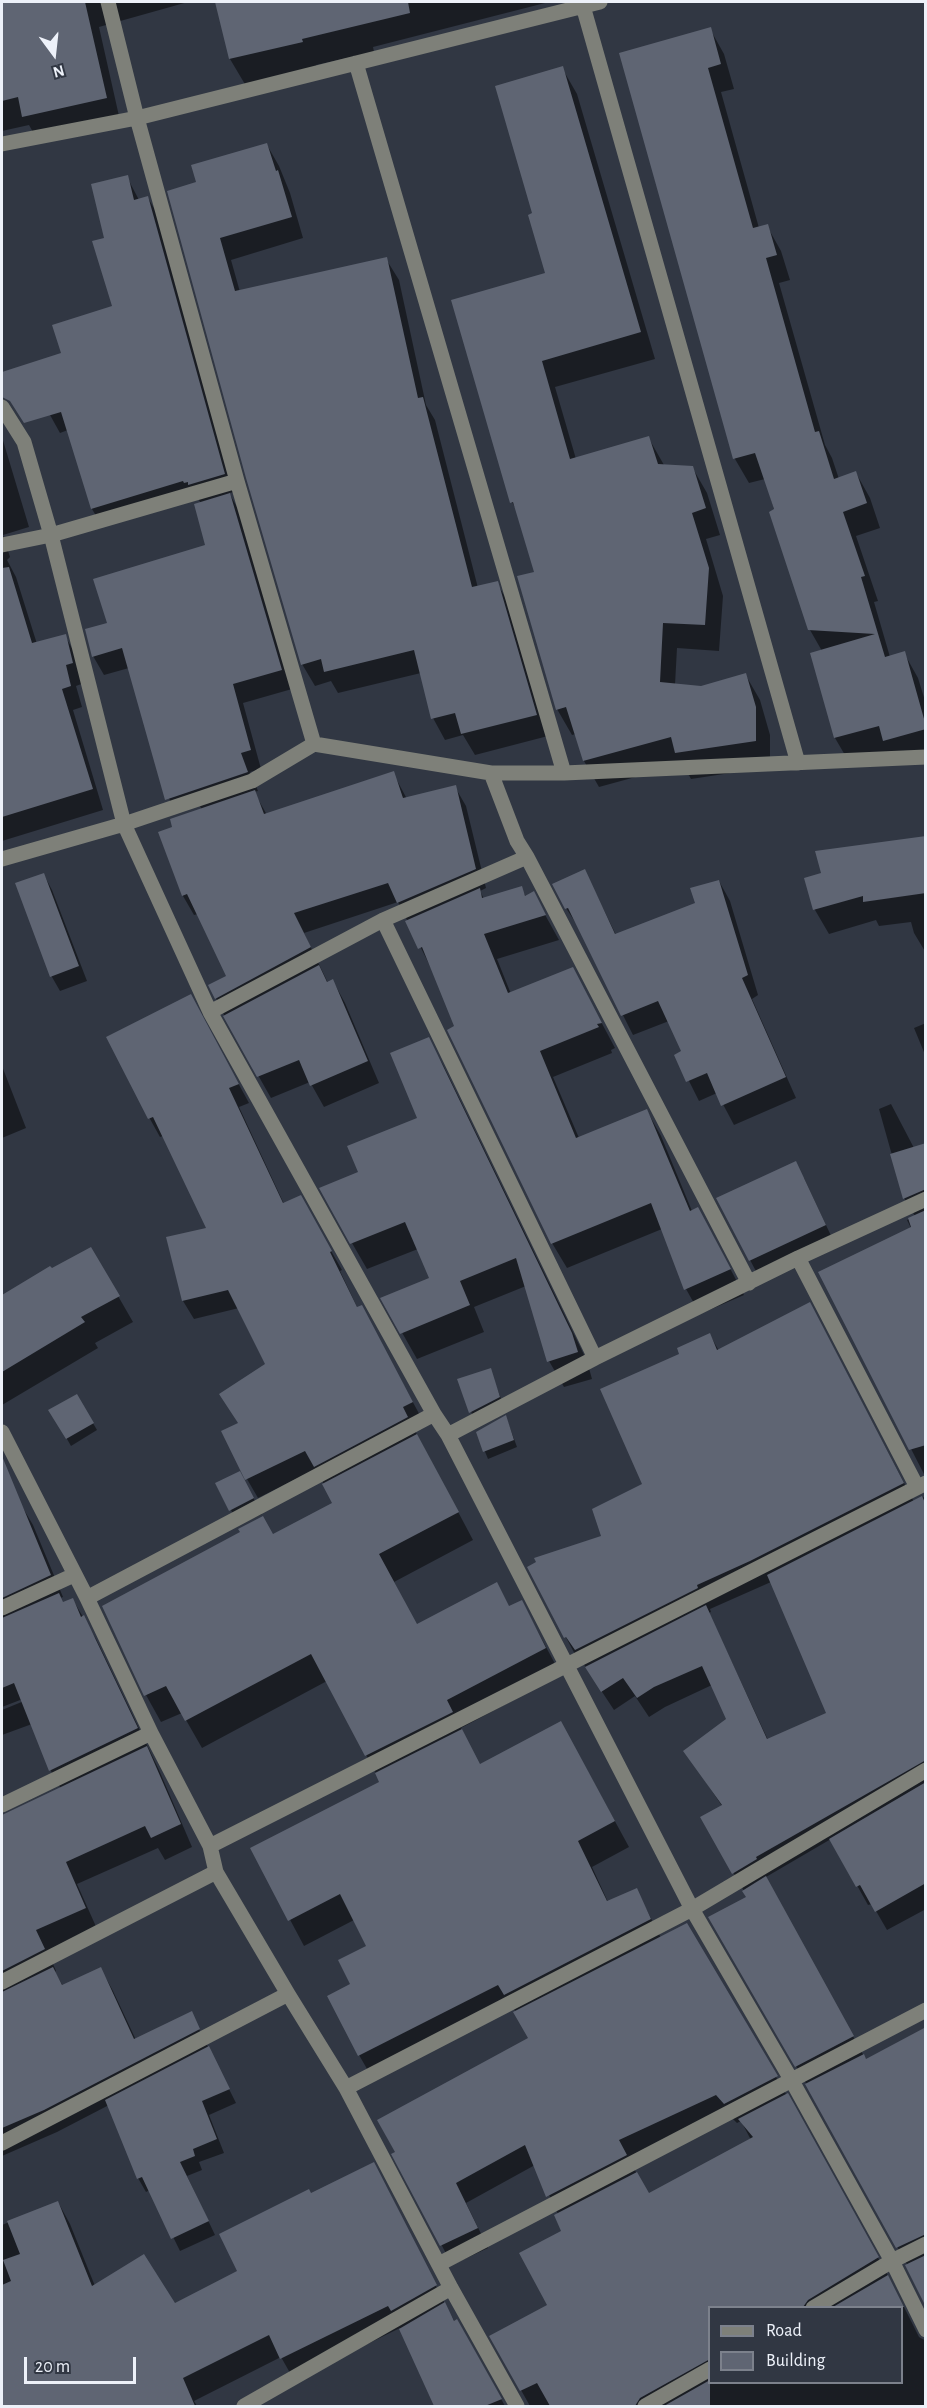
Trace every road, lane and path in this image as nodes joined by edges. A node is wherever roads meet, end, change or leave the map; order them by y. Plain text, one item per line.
1 (108, 2) edge
2 (600, 2) edge
3 (583, 6) junction
4 (356, 63) junction
5 (136, 118) junction
6 (2, 144) edge
7 (2, 407) edge
8 (237, 481) junction
9 (51, 535) junction
10 (2, 545) edge
11 (314, 744) junction
12 (926, 757) edge
13 (798, 763) junction
14 (491, 773) junction
15 (564, 773) junction
16 (124, 824) junction
17 (528, 857) junction
18 (2, 859) edge
19 (383, 920) junction
20 (210, 1011) junction
21 (926, 1199) edge
22 (798, 1258) junction
23 (749, 1282) junction
24 (595, 1358) junction
25 (434, 1414) junction
26 (2, 1432) edge
27 (448, 1435) junction
28 (921, 1485) edge
29 (74, 1575) junction
30 (87, 1598) junction
31 (2, 1608) edge
32 (566, 1664) junction
33 (151, 1733) junction
34 (926, 1770) edge
35 (2, 1805) edge
36 (210, 1846) junction
37 (216, 1872) junction
38 (692, 1909) junction
39 (2, 1982) edge
40 (288, 1994) junction
41 (926, 2010) edge
42 (792, 2081) junction
43 (346, 2088) junction
44 (2, 2143) edge
45 (926, 2244) edge
46 (892, 2261) junction
47 (439, 2265) junction
48 (451, 2288) junction
49 (815, 2306) edge
50 (926, 2330) edge
51 (708, 2369) edge
52 (244, 2406) edge
53 (517, 2406) edge
54 (645, 2406) edge

1 - 5 street
2 - 3 street
3 - 4 street
3 - 13 street
4 - 5 street
4 - 15 street
5 - 6 street
5 - 8 street
7 - 9 street
8 - 9 street
8 - 11 street
9 - 10 street
9 - 16 street
11 - 14 street
11 - 16 street
12 - 13 street
13 - 15 street
14 - 15 street
14 - 17 street
16 - 18 street
16 - 20 street
17 - 19 street
17 - 23 street
19 - 20 street
19 - 24 street
20 - 25 street
21 - 22 street
22 - 23 street
22 - 28 street
23 - 24 street
24 - 27 street
25 - 27 street
25 - 30 street
26 - 29 street
27 - 32 street
28 - 32 street
29 - 30 street
29 - 31 street
30 - 33 street
32 - 36 street
32 - 38 street
33 - 35 street
33 - 36 street
34 - 38 street
36 - 37 street
37 - 39 street
37 - 40 street
38 - 42 street
38 - 43 street
40 - 43 street
40 - 44 street
41 - 42 street
42 - 46 street
42 - 47 street
43 - 47 street
45 - 46 street
46 - 49 street
46 - 50 street
47 - 48 street
48 - 52 street
48 - 53 street
51 - 54 street

